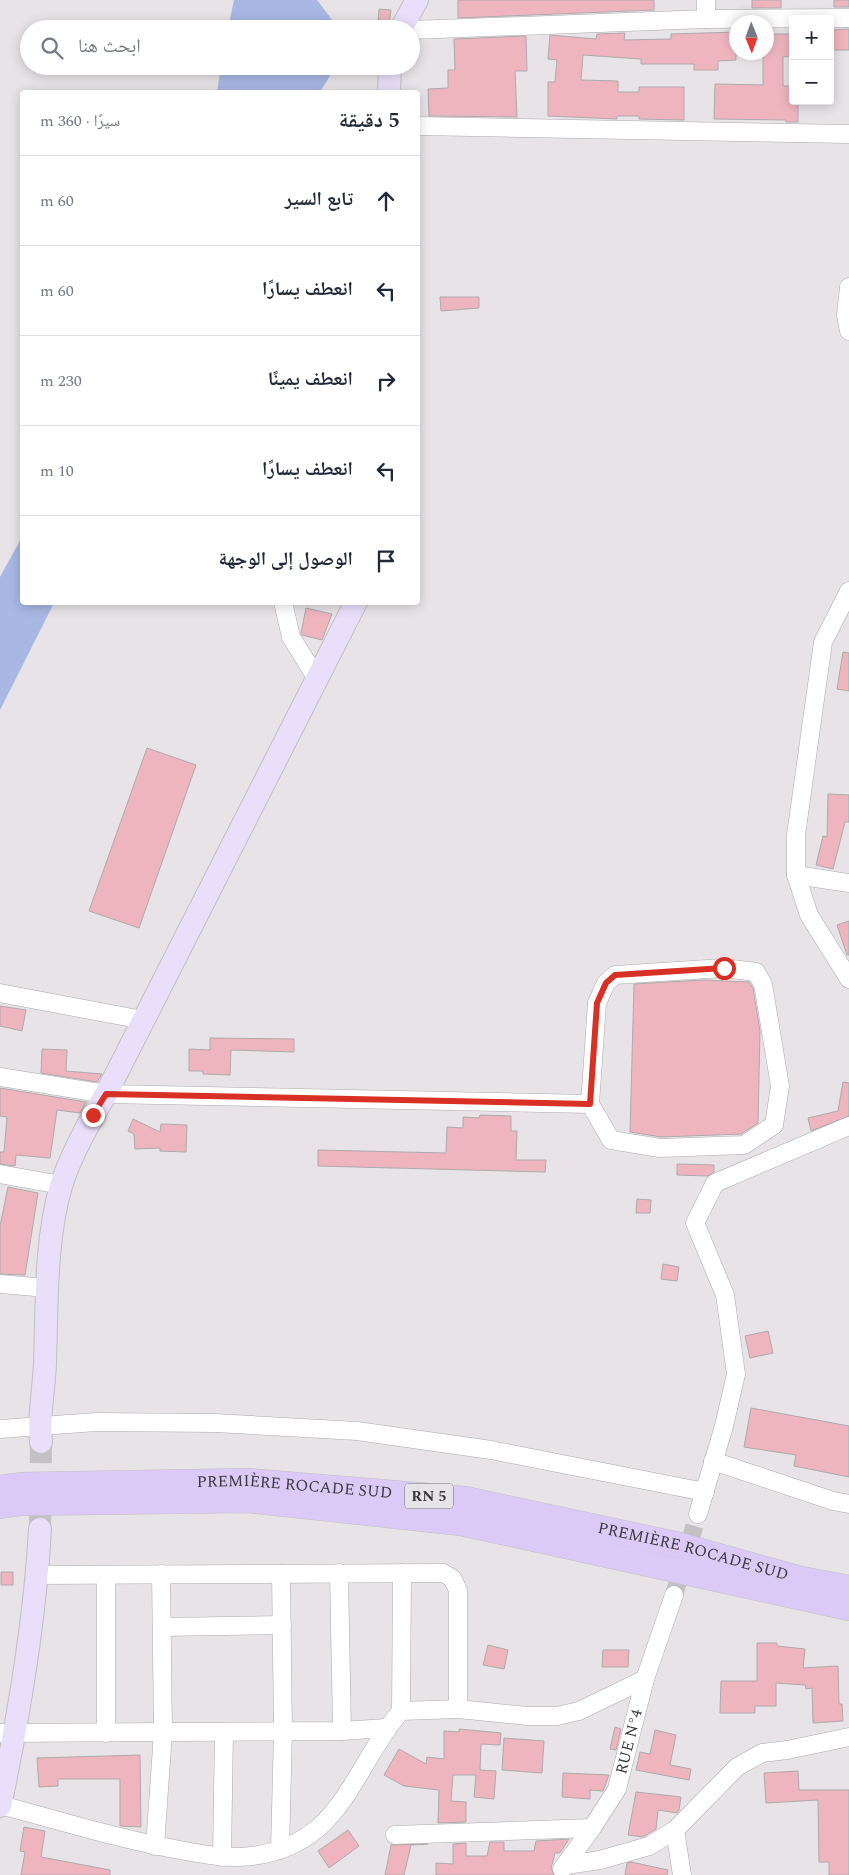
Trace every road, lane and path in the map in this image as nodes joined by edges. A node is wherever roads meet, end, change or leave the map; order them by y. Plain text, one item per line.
1 (417, 0) edge
2 (706, 0) edge
3 (849, 18) edge
4 (706, 19) junction
5 (406, 20) edge
6 (420, 30) edge
7 (390, 75) edge
8 (389, 90) edge
9 (420, 126) edge
10 (849, 134) edge
11 (849, 287) edge
12 (849, 331) edge
13 (849, 592) edge
14 (284, 605) edge
15 (354, 605) edge
16 (317, 679) junction
17 (796, 875) junction
18 (849, 883) edge
19 (849, 979) edge
20 (0, 993) edge
21 (143, 1020) junction
22 (0, 1077) edge
23 (106, 1094) junction
24 (590, 1104) junction
25 (849, 1126) edge
26 (0, 1174) edge
27 (61, 1185) junction
28 (0, 1284) edge
29 (47, 1288) junction
30 (0, 1430) edge
31 (40, 1434) junction
32 (713, 1461) junction
33 (0, 1488) edge
34 (705, 1492) junction
35 (849, 1504) edge
36 (0, 1506) edge
37 (698, 1514) tunnel mouth
38 (40, 1529) tunnel mouth
39 (339, 1573) junction
40 (402, 1573) junction
41 (161, 1574) junction
42 (281, 1574) junction
43 (37, 1575) junction
44 (106, 1575) junction
45 (849, 1588) edge
46 (674, 1595) tunnel mouth
47 (849, 1608) edge
48 (282, 1625) junction
49 (162, 1627) junction
50 (645, 1679) junction
51 (458, 1709) junction
52 (401, 1711) junction
53 (386, 1728) junction
54 (224, 1732) junction
55 (283, 1732) junction
56 (342, 1732) junction
57 (8, 1733) edge
58 (106, 1733) junction
59 (163, 1733) junction
60 (849, 1737) edge
61 (0, 1806) edge
62 (592, 1828) junction
63 (675, 1830) junction
64 (395, 1835) dead end
65 (155, 1846) junction
66 (280, 1850) junction
67 (222, 1857) junction
68 (562, 1870) edge
69 (682, 1875) edge

1 - 5 main road
2 - 4 street
3 - 4 street
4 - 6 street
7 - 8 main road
9 - 10 street
11 - 12 street
13 - 17 street
14 - 16 street
15 - 16 main road
16 - 21 main road
17 - 18 street
17 - 19 street
20 - 21 street
21 - 23 main road
22 - 23 street
23 - 24 street
23 - 27 main road
24 - 24 street
25 - 32 street
26 - 27 street
27 - 29 main road
28 - 29 street
29 - 31 main road
30 - 31 street
31 - 34 street
32 - 34 street
32 - 35 street
33 - 45 highway, PREMIÈRE ROCADE SUD / RN 5
34 - 37 street
36 - 47 highway, PREMIÈRE ROCADE SUD / RN 5
38 - 43 main road
39 - 40 street
39 - 42 street
39 - 56 street
40 - 51 street
40 - 52 street
41 - 42 street
41 - 44 street
41 - 49 street
42 - 48 street
43 - 44 street
43 - 57 main road
44 - 58 street
46 - 50 street, RUE N°4
48 - 49 street
48 - 55 street
49 - 59 street
50 - 51 street
50 - 62 street, RUE N°4
51 - 52 street
52 - 53 street
53 - 56 street
53 - 66 street
54 - 55 street
54 - 59 street
54 - 67 street
55 - 56 street
55 - 66 street
57 - 58 street
57 - 61 main road
58 - 59 street
59 - 65 street
60 - 63 street
61 - 65 street
62 - 64 street
62 - 68 street, RUE N°4
63 - 68 street
63 - 69 street
65 - 67 street
66 - 67 street

